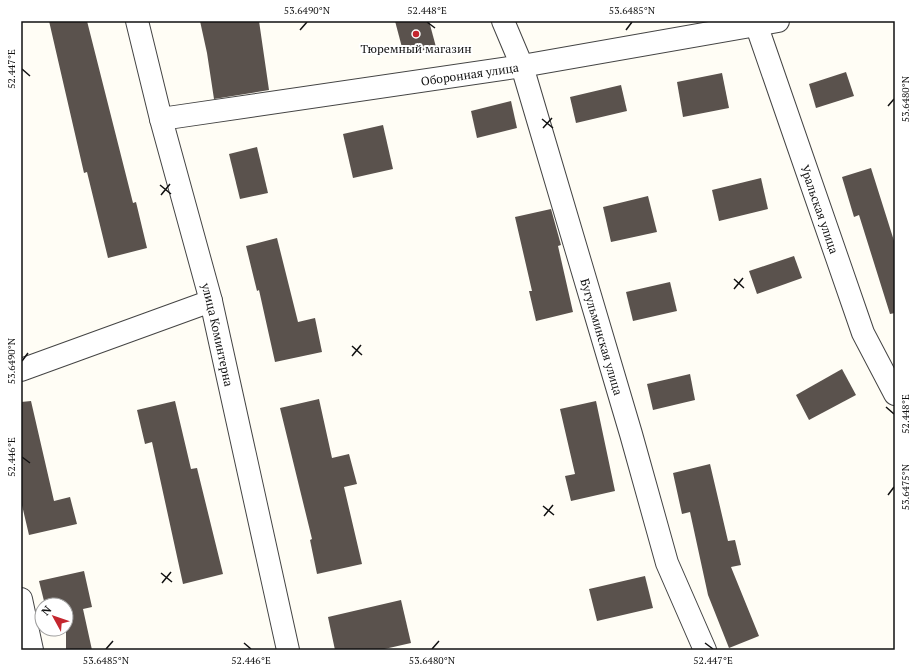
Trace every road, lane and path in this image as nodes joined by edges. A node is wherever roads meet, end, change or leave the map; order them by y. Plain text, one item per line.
1 (137, 21) edge
2 (503, 21) edge
3 (778, 21) edge
4 (755, 23) edge
5 (522, 66) junction
6 (161, 119) junction
7 (211, 301) junction
8 (21, 370) edge
9 (895, 394) edge
10 (21, 599) edge
11 (32, 650) edge
12 (288, 650) edge
13 (704, 650) edge

1 - 6 street, улица Коминтерна
2 - 5 street, Бугульминская улица
3 - 4 street, Оборонная улица
4 - 5 street, Оборонная улица
4 - 9 street, Уральская улица
5 - 6 street, Оборонная улица
5 - 13 street, Бугульминская улица
6 - 7 street, улица Коминтерна
7 - 8 street
7 - 12 street, улица Коминтерна
10 - 11 street

